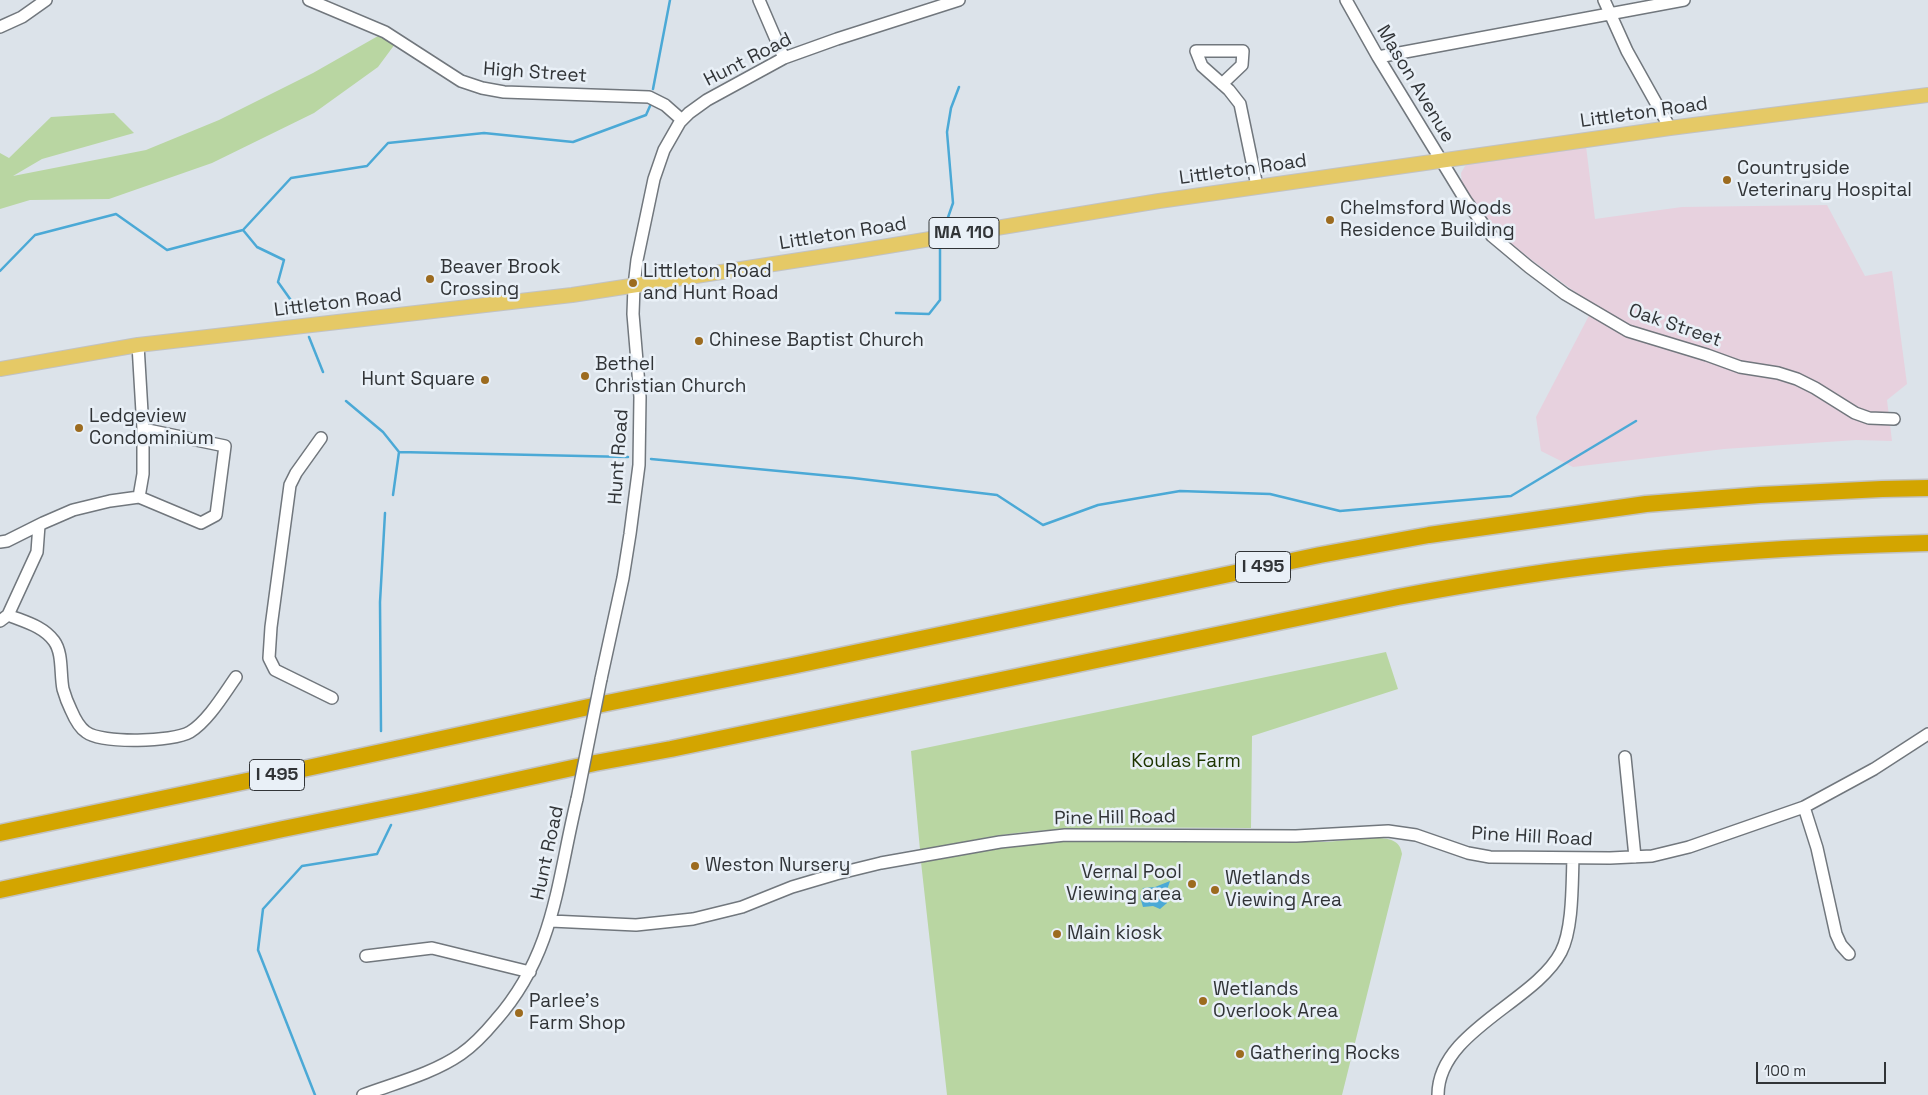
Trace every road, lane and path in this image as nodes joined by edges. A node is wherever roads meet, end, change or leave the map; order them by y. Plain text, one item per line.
1 (46, 0) edge
2 (309, 0) edge
3 (759, 0) edge
4 (958, 0) edge
5 (1604, 0) edge
6 (1684, 0) edge
7 (1349, 1) edge
8 (338, 5) edge
9 (1609, 14) junction
10 (0, 27) edge
11 (1378, 57) junction
12 (784, 58) junction
13 (1222, 84) dead end
14 (1928, 95) edge
15 (682, 120) junction
16 (1670, 128) junction
17 (1440, 160) junction
18 (1257, 186) junction
19 (634, 286) junction
20 (138, 346) junction
21 (0, 369) edge
22 (1894, 419) dead end
23 (143, 429) junction
24 (321, 438) dead end
25 (1928, 488) edge
26 (140, 497) junction
27 (39, 525) junction
28 (0, 542) edge
29 (1928, 543) edge
30 (4, 618) edge
31 (236, 677) dead end
32 (332, 698) dead end
33 (1928, 734) edge
34 (1625, 757) dead end
35 (1804, 807) junction
36 (0, 832) edge
37 (1635, 857) junction
38 (1573, 858) junction
39 (0, 890) edge
40 (551, 921) junction
41 (1849, 954) dead end
42 (366, 956) dead end
43 (530, 972) junction
44 (367, 1094) edge
45 (1438, 1095) edge

1 - 10 street
2 - 8 street, High Street
3 - 12 street
4 - 12 street, Hunt Road
5 - 9 street
6 - 9 street
7 - 11 street, Mason Avenue
8 - 15 street, High Street
9 - 11 street
9 - 16 street
11 - 17 street, Mason Avenue
12 - 15 street, Hunt Road
13 - 18 street
14 - 16 main road, Littleton Road / MA 110
15 - 19 street, Hunt Road
16 - 17 main road, Littleton Road / MA 110
17 - 18 main road, Littleton Road / MA 110
17 - 22 street, Oak Street
18 - 19 main road, Littleton Road / MA 110
19 - 20 main road, Littleton Road / MA 110
19 - 40 street, Hunt Road, bridge
20 - 21 main road, Littleton Road / MA 110
20 - 23 street
23 - 26 street
23 - 26 street
24 - 32 street
25 - 36 highway, I 495
26 - 27 street
27 - 28 street
27 - 30 street
29 - 39 highway
30 - 31 street
33 - 35 street, Pine Hill Road
34 - 37 street
35 - 37 street, Pine Hill Road
35 - 41 street
37 - 38 street, Pine Hill Road
38 - 40 street, Pine Hill Road
38 - 45 street
40 - 43 street
42 - 43 street
43 - 44 street

